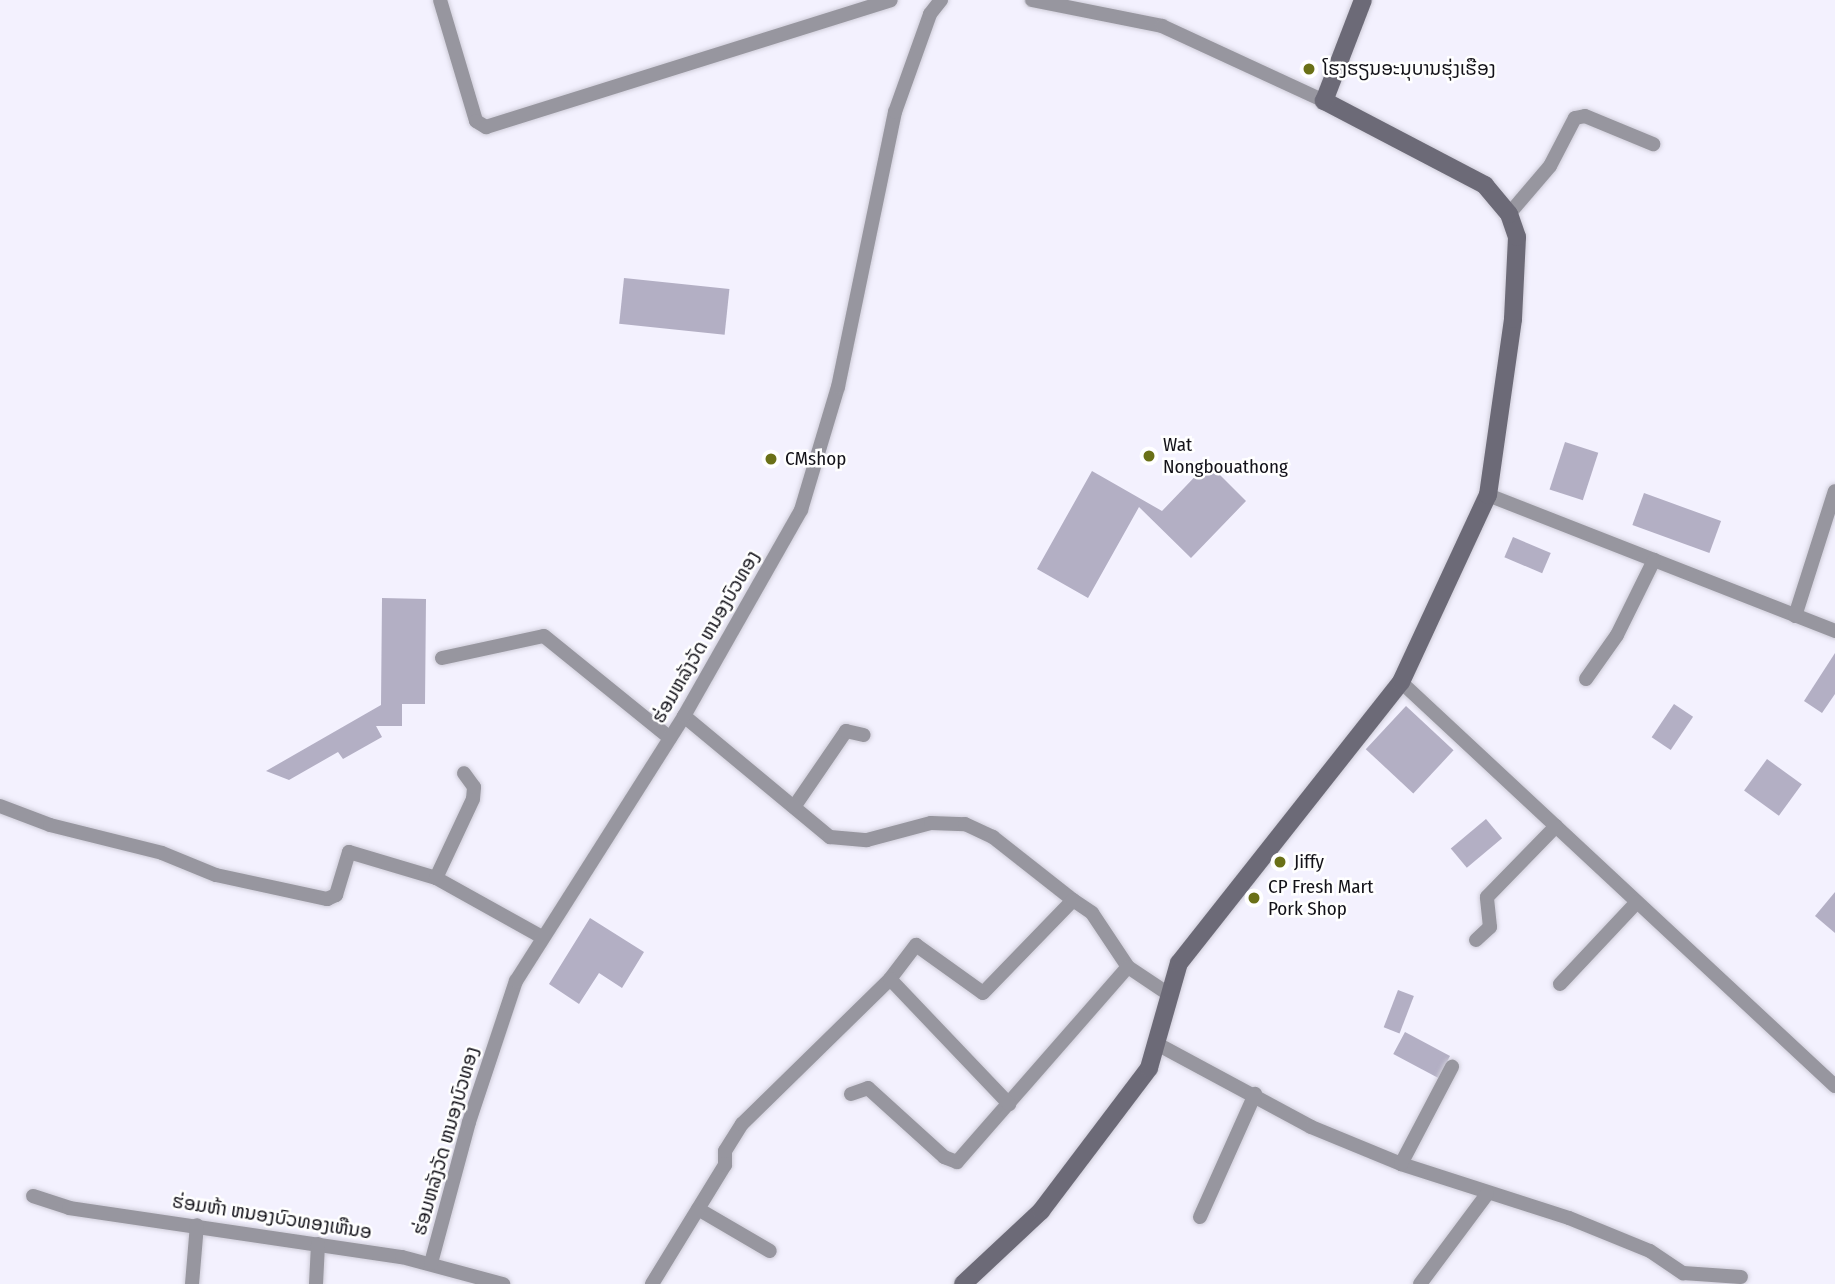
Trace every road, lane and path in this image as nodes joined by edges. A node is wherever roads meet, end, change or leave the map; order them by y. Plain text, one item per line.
1 (440, 0) edge
2 (891, 0) edge
3 (941, 0) edge
4 (1032, 0) edge
5 (1363, 0) edge
6 (1324, 101) junction
7 (1653, 145) dead end
8 (1509, 214) junction
9 (1835, 491) edge
10 (1488, 495) junction
11 (1654, 561) junction
12 (1796, 616) junction
13 (1835, 631) edge
14 (442, 658) dead end
15 (1586, 680) dead end
16 (1401, 682) junction
17 (684, 716) junction
18 (864, 734) dead end
19 (670, 738) junction
20 (464, 773) dead end
21 (0, 806) edge
22 (794, 807) junction
23 (1556, 826) junction
24 (436, 878) junction
25 (1073, 900) junction
26 (1637, 902) junction
27 (542, 937) junction
28 (1476, 940) dead end
29 (1128, 967) junction
30 (890, 979) junction
31 (1560, 984) dead end
32 (1167, 993) junction
33 (1159, 1045) junction
34 (1452, 1067) dead end
35 (1835, 1086) edge
36 (851, 1094) dead end
37 (1255, 1094) junction
38 (1009, 1104) junction
39 (1401, 1164) junction
40 (1487, 1194) junction
41 (33, 1196) dead end
42 (698, 1209) junction
43 (1200, 1216) dead end
44 (197, 1224) junction
45 (318, 1244) junction
46 (770, 1251) dead end
47 (431, 1263) junction
48 (1741, 1277) dead end
49 (192, 1284) edge
50 (316, 1284) edge
51 (503, 1284) edge
52 (652, 1284) edge
53 (963, 1284) edge
54 (1420, 1284) edge

1 - 2 street
3 - 17 street, ຮ່ອມຫລັງວັດ ຫນອງບົວທອງ
4 - 6 street
5 - 6 street
6 - 8 street
7 - 8 street
8 - 10 street
9 - 12 street
10 - 11 street
10 - 16 street
11 - 12 street
11 - 15 street
12 - 13 street
14 - 19 street
16 - 23 street
16 - 32 street
17 - 19 street, ຮ່ອມຫລັງວັດ ຫນອງບົວທອງ
17 - 22 street
18 - 22 street
19 - 27 street, ຮ່ອມຫລັງວັດ ຫນອງບົວທອງ
20 - 24 street
21 - 24 street
22 - 25 street
23 - 26 street
23 - 28 street
24 - 27 street
25 - 29 street
25 - 30 street
26 - 31 street
26 - 35 street
27 - 47 street, ຮ່ອມຫລັງວັດ ຫນອງບົວທອງ
29 - 32 street
29 - 38 street
30 - 38 street
30 - 42 street
32 - 33 street
33 - 37 street
33 - 53 street
34 - 39 street
36 - 38 street
37 - 39 street
37 - 43 street
39 - 40 street
40 - 48 street
40 - 54 street
41 - 44 street, ຮ່ອມຫ້າ ຫນອງບົວທອງເຫືນອ
42 - 46 street
42 - 52 street
44 - 45 street, ຮ່ອມຫ້າ ຫນອງບົວທອງເຫືນອ
44 - 49 street
45 - 47 street, ຮ່ອມຫ້າ ຫນອງບົວທອງເຫືນອ
45 - 50 street
47 - 51 street, ຮ່ອມຫ້າ ຫນອງບົວທອງເຫືນອ

